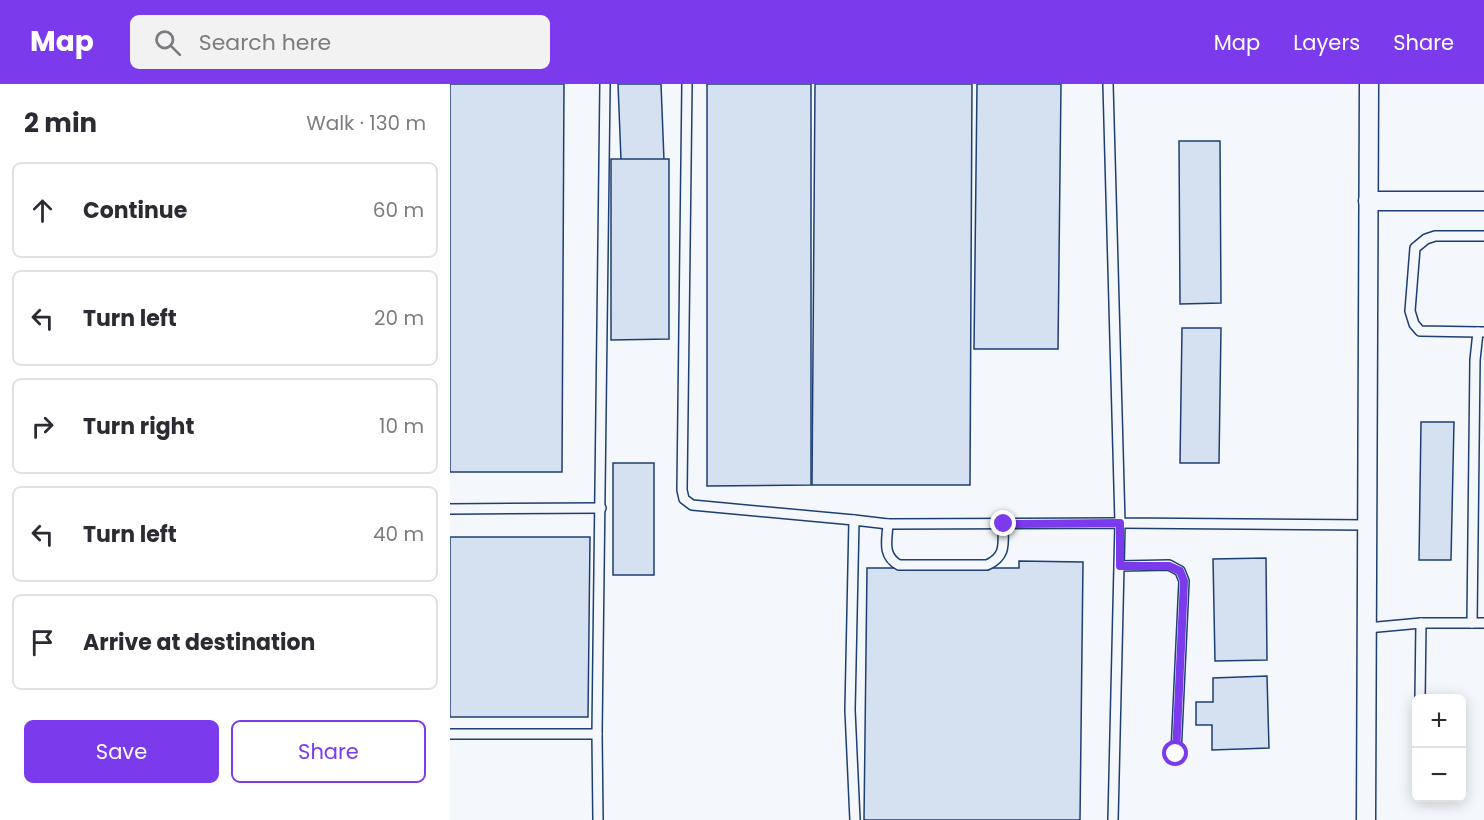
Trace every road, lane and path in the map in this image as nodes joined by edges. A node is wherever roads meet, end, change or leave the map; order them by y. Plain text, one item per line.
1 (605, 84) edge
2 (687, 84) edge
3 (1108, 84) edge
4 (1369, 84) edge
5 (1368, 201) junction
6 (1484, 201) edge
7 (1484, 236) edge
8 (1481, 332) edge
9 (601, 508) junction
10 (450, 509) edge
11 (854, 520) junction
12 (1120, 523) junction
13 (888, 524) junction
14 (1004, 524) junction
15 (1367, 525) junction
16 (1120, 566) junction
17 (1421, 622) junction
18 (1472, 623) junction
19 (1484, 623) edge
20 (1366, 628) junction
21 (1420, 694) edge
22 (450, 734) edge
23 (597, 734) junction
24 (1176, 754) dead end
25 (598, 820) edge
26 (855, 820) edge
27 (1113, 820) edge
28 (1366, 820) edge

1 - 9 lane
2 - 11 lane
3 - 12 lane
4 - 5 street
5 - 6 street
5 - 15 street
7 - 8 lane
8 - 18 lane
9 - 10 lane
9 - 23 lane
11 - 13 lane
11 - 26 lane
12 - 14 lane
12 - 15 lane
12 - 16 lane
13 - 14 lane
13 - 14 lane
15 - 20 street
16 - 24 lane
16 - 27 lane
17 - 18 lane
17 - 20 lane
17 - 21 lane
18 - 19 lane
20 - 28 street
22 - 23 lane
23 - 25 lane

